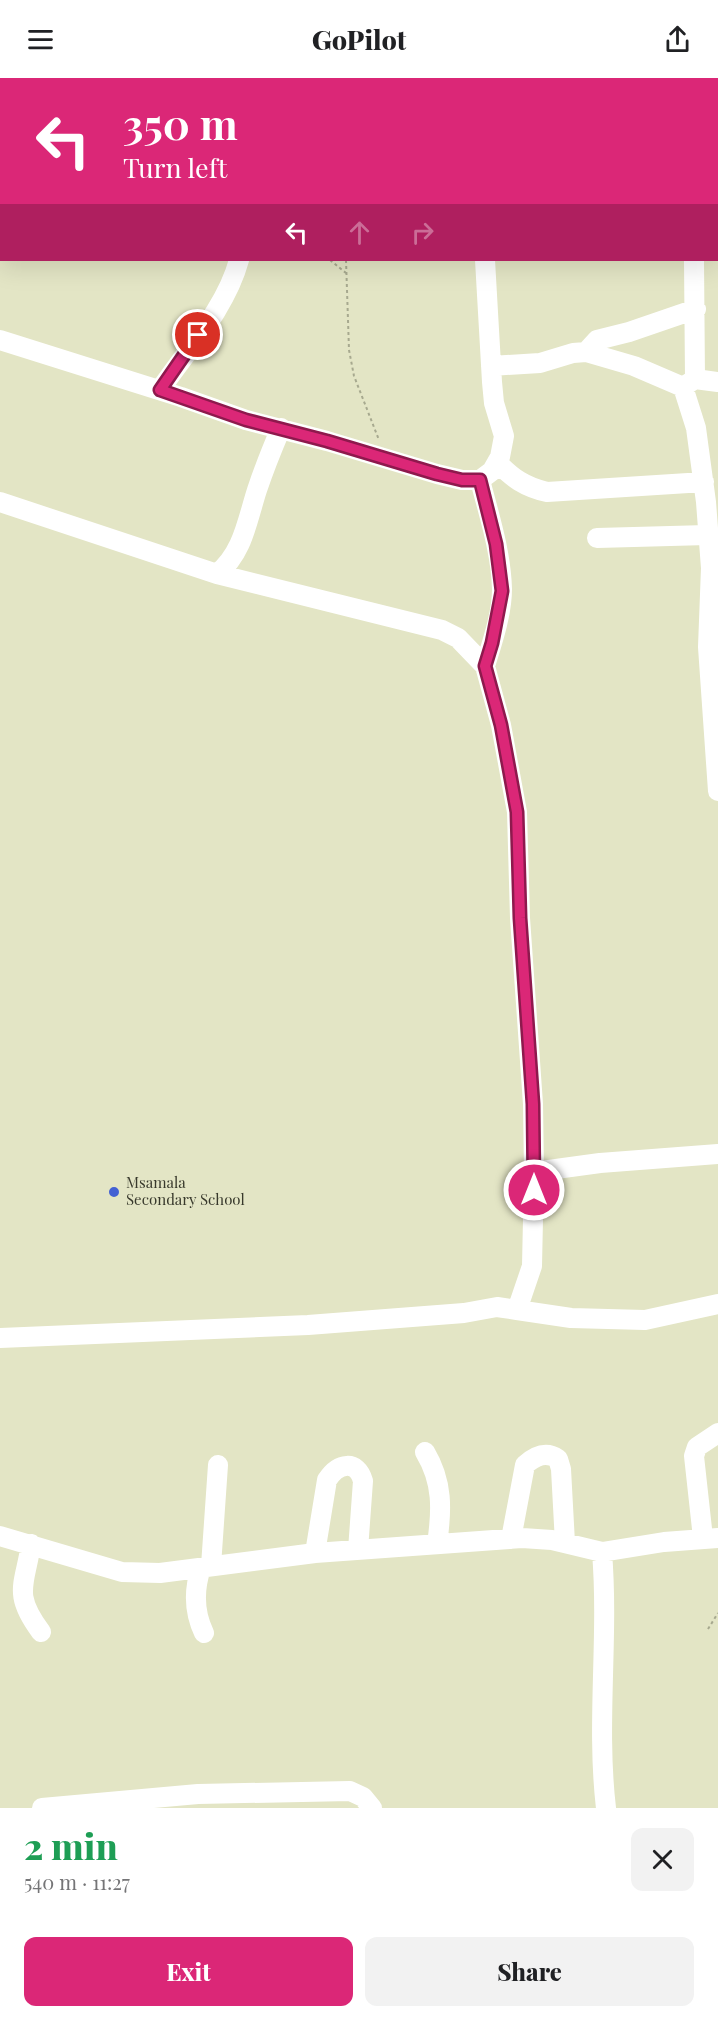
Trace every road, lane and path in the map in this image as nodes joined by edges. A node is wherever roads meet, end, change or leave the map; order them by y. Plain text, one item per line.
1 (239, 261) edge
2 (331, 261) edge
3 (346, 261) edge
4 (485, 261) edge
5 (694, 261) edge
6 (348, 274) junction
7 (696, 309) junction
8 (0, 340) edge
9 (586, 352) junction
10 (491, 366) junction
11 (718, 382) edge
12 (689, 383) junction
13 (160, 390) junction
14 (281, 428) junction
15 (387, 459) junction
16 (497, 462) junction
17 (480, 480) junction
18 (704, 482) junction
19 (0, 502) edge
20 (597, 538) dead end
21 (712, 539) edge
22 (217, 574) junction
23 (485, 666) junction
24 (718, 791) edge
25 (718, 1154) edge
26 (534, 1172) junction
27 (718, 1304) edge
28 (517, 1310) junction
29 (0, 1338) edge
30 (718, 1433) edge
31 (425, 1452) dead end
32 (218, 1465) dead end
33 (0, 1536) edge
34 (710, 1538) edge
35 (511, 1539) junction
36 (565, 1543) junction
37 (437, 1544) junction
38 (31, 1545) junction
39 (358, 1550) junction
40 (602, 1552) junction
41 (315, 1553) junction
42 (206, 1567) junction
43 (718, 1614) edge
44 (708, 1629) dead end
45 (41, 1632) dead end
46 (204, 1633) dead end
47 (42, 1808) edge
48 (372, 1808) edge
49 (606, 1808) edge

1 - 13 street
2 - 6 path
3 - 6 path
4 - 10 street
5 - 7 street
6 - 15 path
7 - 9 street
7 - 12 street
8 - 13 street
9 - 10 street
9 - 12 street
10 - 16 street
11 - 12 street
12 - 18 street
13 - 14 street
14 - 15 street
14 - 22 street
15 - 17 street
16 - 17 street
16 - 18 street
17 - 23 street
18 - 21 street
19 - 22 street
20 - 21 street
21 - 24 street
22 - 23 street
23 - 26 street
25 - 26 street
26 - 28 street
27 - 28 street
28 - 29 street
30 - 34 street
31 - 37 street
32 - 42 street
33 - 38 street
34 - 40 street
35 - 36 street
35 - 36 street
35 - 37 street
36 - 40 street
37 - 39 street
38 - 42 street
38 - 45 street
39 - 41 street
39 - 41 street
40 - 49 street
41 - 42 street
42 - 46 street
43 - 44 path
47 - 48 street

